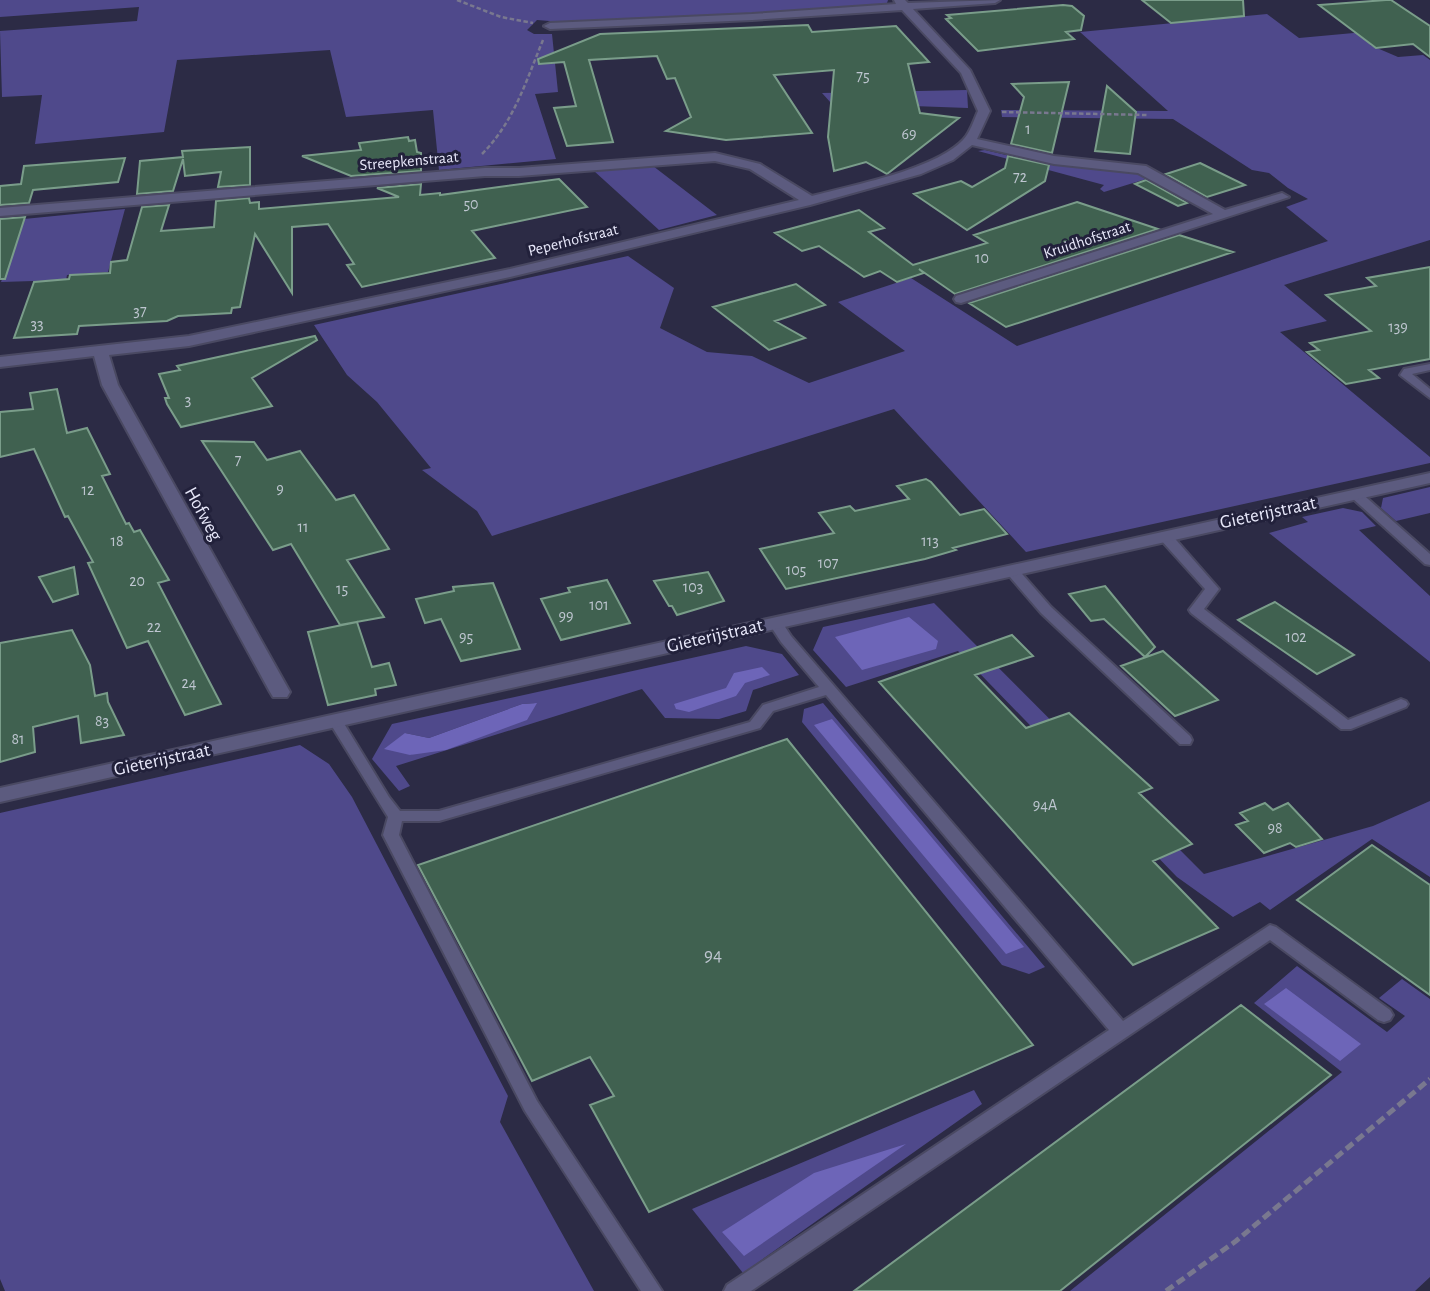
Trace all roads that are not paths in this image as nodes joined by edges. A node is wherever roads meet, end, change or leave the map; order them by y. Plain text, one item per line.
1 (995, 0) edge
2 (902, 4) edge
3 (550, 26) road end
4 (970, 141) junction
5 (1282, 197) dead end
6 (810, 201) junction
7 (0, 212) edge
8 (1224, 215) junction
9 (961, 299) dead end
10 (100, 351) junction
11 (0, 362) edge
12 (1430, 367) edge
13 (1430, 395) edge
14 (1430, 478) edge
15 (1356, 494) junction
16 (1165, 536) junction
17 (1430, 561) edge
18 (1011, 570) junction
19 (775, 622) junction
20 (829, 689) junction
21 (280, 692) dead end
22 (1401, 704) dead end
23 (335, 720) junction
24 (1185, 740) dead end
25 (0, 795) edge
26 (396, 816) junction
27 (1384, 1015) dead end
28 (1120, 1030) junction
29 (652, 1291) edge
30 (734, 1291) edge

1 - 2 street
2 - 3 street
2 - 4 street
4 - 6 street, Peperhofstraat
4 - 8 street
5 - 8 street, Kruidhofstraat
6 - 7 street, Streepkenstraat
6 - 10 street, Peperhofstraat
8 - 9 street, Kruidhofstraat
10 - 11 street, Peperhofstraat
10 - 21 street, Hofweg
12 - 13 lane
14 - 15 street, Gieterijstraat
15 - 16 street, Gieterijstraat
15 - 17 lane
16 - 18 street, Gieterijstraat
16 - 22 lane
18 - 19 street, Gieterijstraat
18 - 24 lane
19 - 20 lane
19 - 23 street, Gieterijstraat
20 - 26 lane
20 - 28 lane
23 - 25 street, Gieterijstraat
23 - 26 lane
26 - 29 lane
27 - 28 lane
28 - 30 lane

